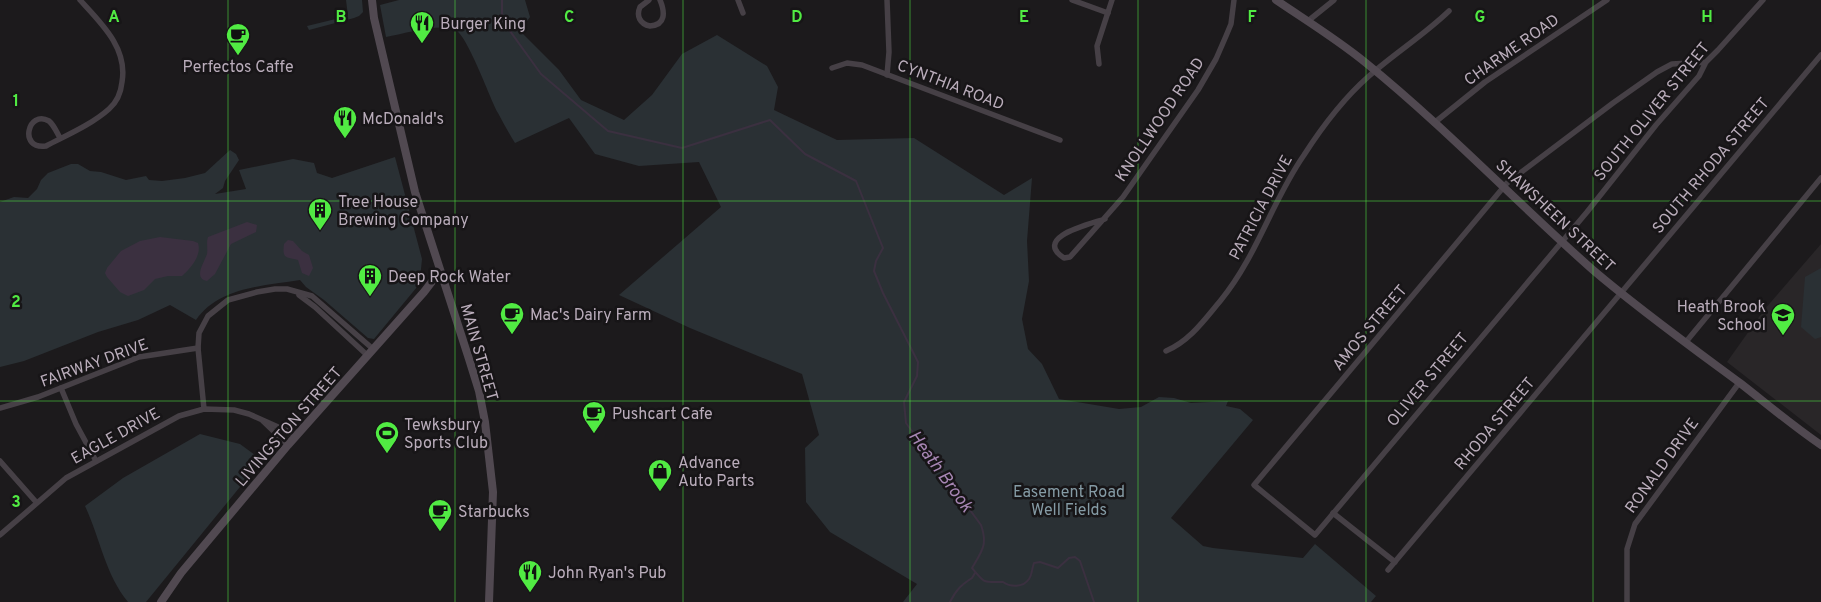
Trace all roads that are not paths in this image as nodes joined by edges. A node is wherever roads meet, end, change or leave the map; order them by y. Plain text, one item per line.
1 (80, 0) edge
2 (372, 0) edge
3 (649, 0) edge
4 (660, 0) edge
5 (738, 0) edge
6 (887, 0) edge
7 (1072, 0) edge
8 (1112, 0) edge
9 (1234, 0) edge
10 (1276, 0) edge
11 (1334, 0) edge
12 (1607, 0) edge
13 (1763, 0) edge
14 (1449, 10) dead end
15 (743, 13) dead end
16 (1108, 13) junction
17 (1308, 21) junction
18 (1821, 55) edge
19 (1706, 62) junction
20 (1099, 64) dead end
21 (832, 68) dead end
22 (1375, 71) junction
23 (888, 75) junction
24 (1434, 124) junction
25 (60, 138) junction
26 (1060, 140) dead end
27 (1821, 178) edge
28 (1504, 186) junction
29 (1105, 219) junction
30 (1561, 241) junction
31 (440, 271) junction
32 (297, 293) junction
33 (1620, 293) junction
34 (1685, 343) junction
35 (198, 348) junction
36 (373, 349) junction
37 (1166, 352) dead end
38 (367, 355) junction
39 (1739, 383) junction
40 (61, 388) junction
41 (0, 408) edge
42 (204, 409) junction
43 (261, 420) junction
44 (296, 435) junction
45 (1821, 445) edge
46 (288, 446) junction
47 (0, 461) edge
48 (96, 461) junction
49 (36, 502) junction
50 (1333, 513) junction
51 (0, 535) edge
52 (1315, 535) joint
53 (1395, 562) junction
54 (1388, 570) dead end
55 (161, 602) edge
56 (489, 602) edge
57 (1627, 602) edge

1 - 25 street
2 - 31 main road, MAIN STREET
3 - 4 street
5 - 15 street
6 - 23 street
7 - 16 street
8 - 16 street
9 - 29 street, KNOLLWOOD ROAD
10 - 17 main road, SHAWSHEEN STREET
11 - 17 street
12 - 24 street, CHARME ROAD
13 - 19 street, SOUTH OLIVER STREET
14 - 22 street, PATRICIA DRIVE
16 - 20 street
17 - 22 main road, SHAWSHEEN STREET
18 - 33 street, SOUTH RHODA STREET
19 - 28 street, AMOS STREET
19 - 30 street, SOUTH OLIVER STREET
21 - 23 street, CYNTHIA ROAD
22 - 24 main road, SHAWSHEEN STREET
22 - 37 street, PATRICIA DRIVE
23 - 26 street, CYNTHIA ROAD
24 - 28 main road, SHAWSHEEN STREET
25 - 25 street
27 - 34 street
28 - 30 main road, SHAWSHEEN STREET
28 - 52 street, AMOS STREET
29 - 29 street, KNOLLWOOD ROAD
30 - 33 main road, SHAWSHEEN STREET
30 - 50 street, OLIVER STREET
31 - 36 main road, LIVINGSTON STREET
31 - 56 main road, MAIN STREET
32 - 35 street
32 - 36 street
32 - 38 street
33 - 34 main road, SHAWSHEEN STREET
33 - 53 street, RHODA STREET
34 - 39 main road, SHAWSHEEN STREET
35 - 40 street, FAIRWAY DRIVE
35 - 42 street
36 - 38 main road, LIVINGSTON STREET
38 - 44 main road, LIVINGSTON STREET
39 - 45 main road, SHAWSHEEN STREET
39 - 57 street, RONALD DRIVE
40 - 41 street, FAIRWAY DRIVE
40 - 48 street
42 - 43 street, EAGLE DRIVE
42 - 48 street, EAGLE DRIVE
43 - 44 street, EAGLE DRIVE
43 - 46 street, EAGLE DRIVE
44 - 46 main road, LIVINGSTON STREET
46 - 55 main road, LIVINGSTON STREET
47 - 49 street
48 - 49 street, EAGLE DRIVE
49 - 51 street, EAGLE DRIVE
50 - 52 street, OLIVER STREET
50 - 53 street
53 - 54 street, RHODA STREET

